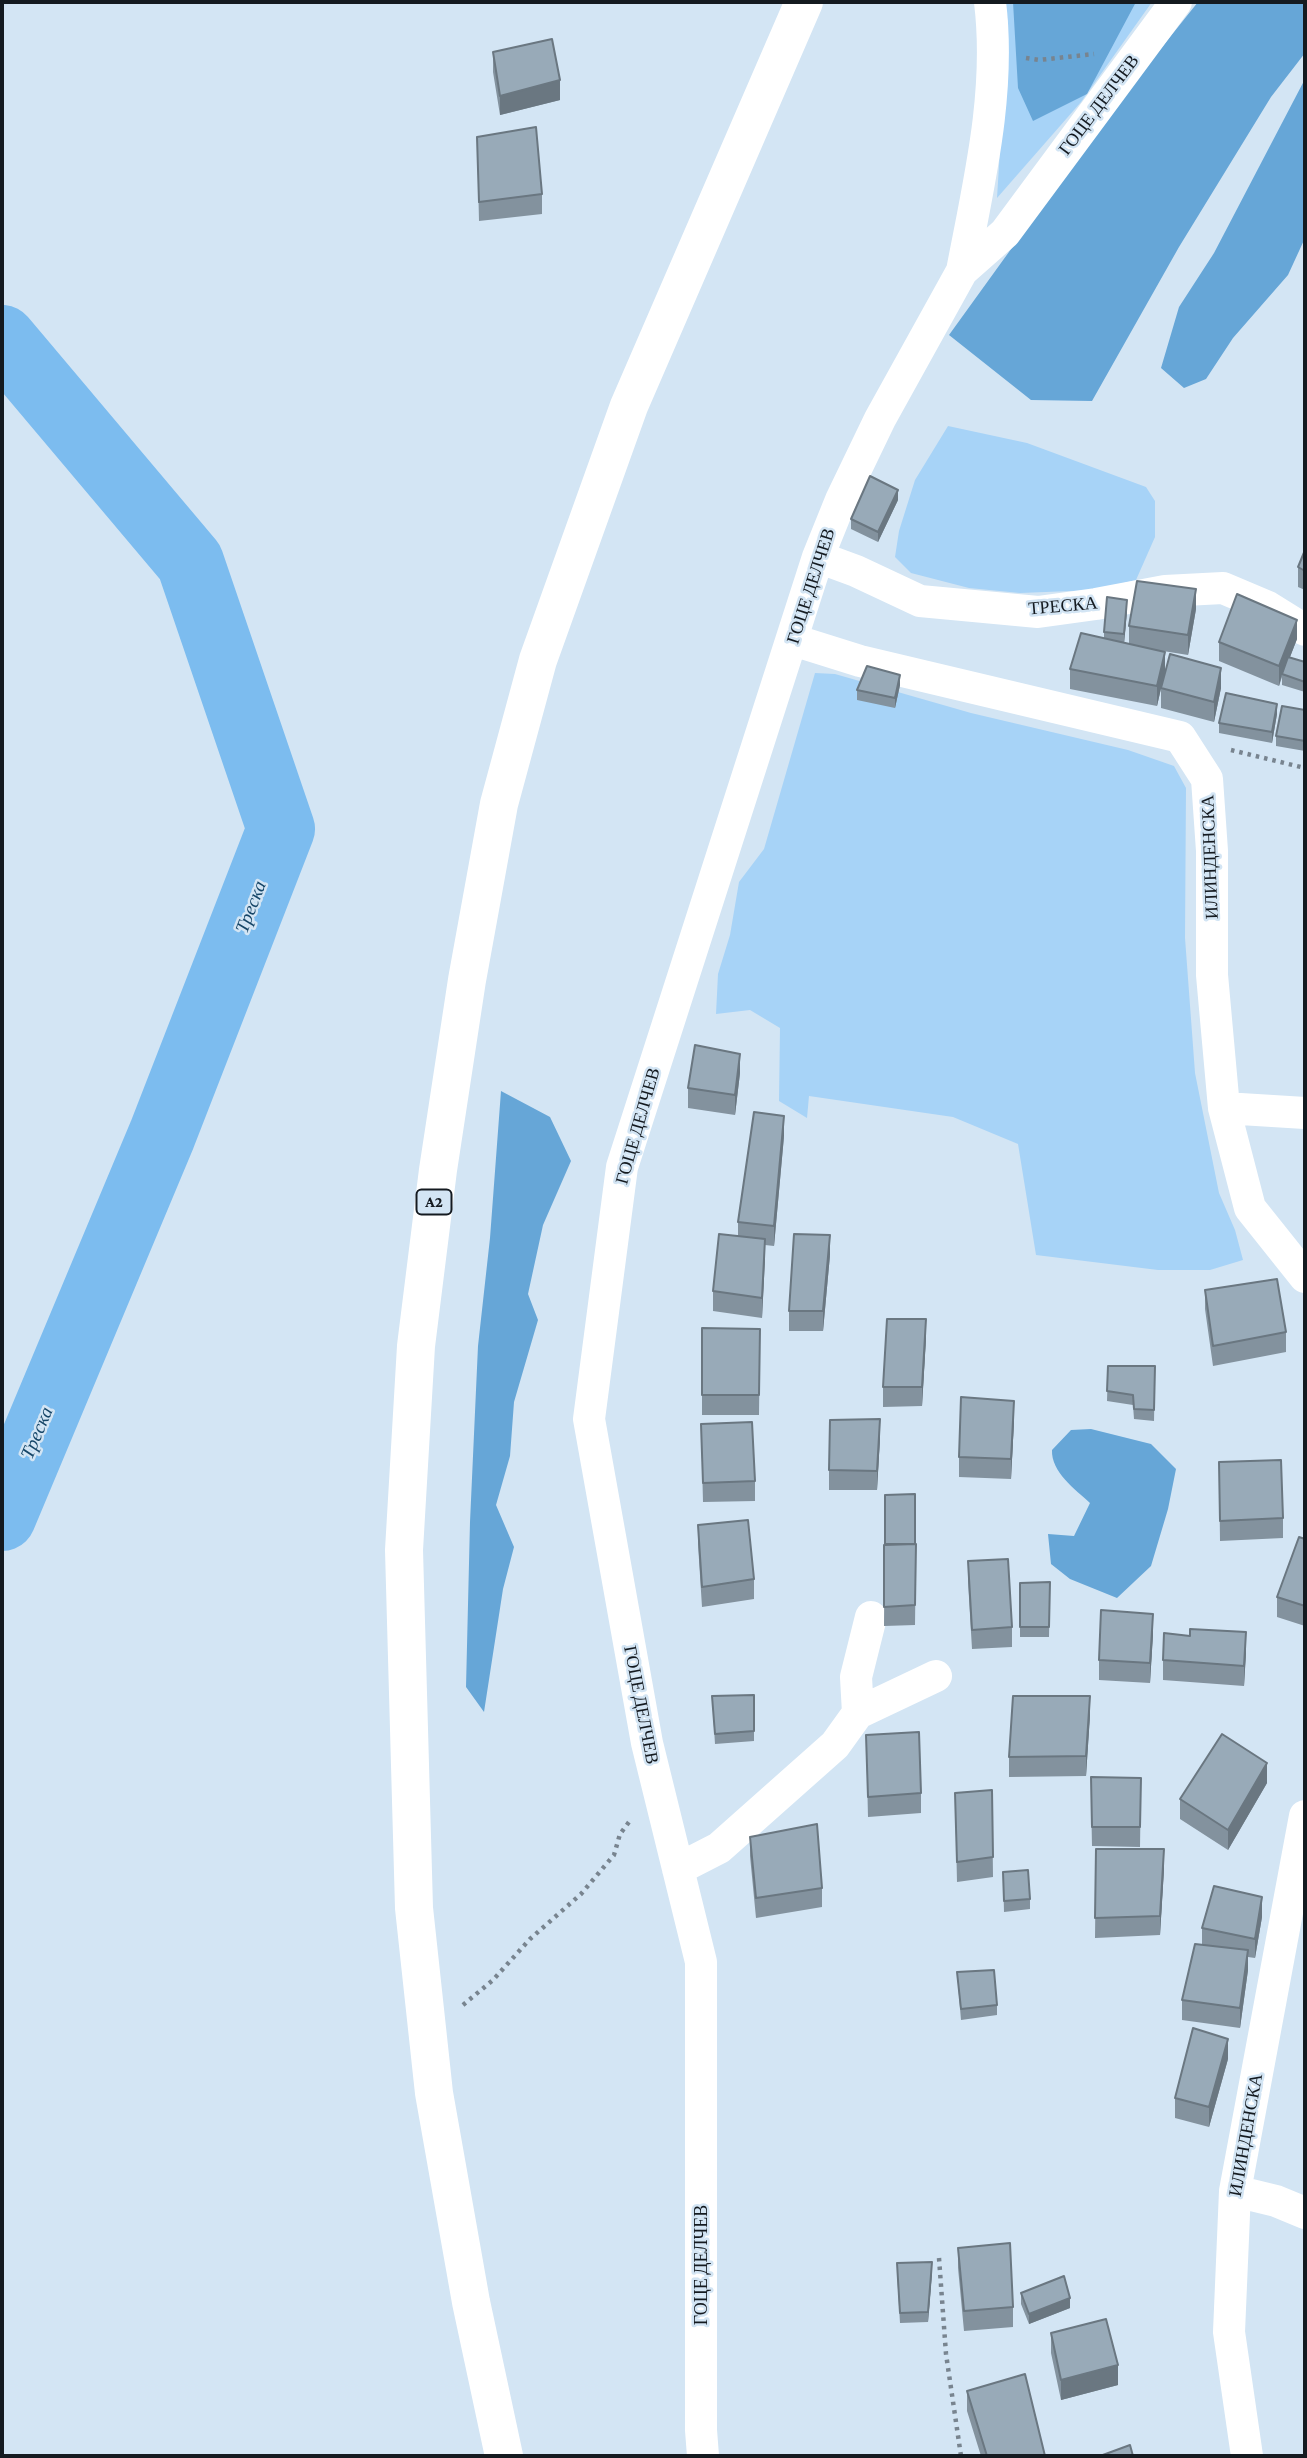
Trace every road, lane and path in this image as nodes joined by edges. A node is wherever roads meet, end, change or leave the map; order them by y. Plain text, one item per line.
1 (804, 2) edge
2 (990, 2) edge
3 (1176, 2) edge
4 (1143, 46) junction
5 (994, 52) junction
6 (962, 271) junction
7 (818, 557) junction
8 (1305, 630) edge
9 (793, 640) junction
10 (1180, 737) junction
11 (1305, 768) edge
12 (1224, 1108) junction
13 (1305, 1113) edge
14 (1305, 1278) edge
15 (871, 1617) dead end
16 (936, 1676) dead end
17 (858, 1713) junction
18 (664, 1813) junction
19 (1305, 1816) edge
20 (678, 1869) junction
21 (427, 2035) junction
22 (1235, 2191) junction
23 (1305, 2213) edge
24 (939, 2258) dead end
25 (504, 2456) edge
26 (704, 2456) edge
27 (961, 2456) edge
28 (1247, 2456) edge

1 - 21 main road, A2
2 - 5 street
3 - 4 street, ГОЦЕ ДЕЛЧЕВ
4 - 5 path
4 - 6 street, ГОЦЕ ДЕЛЧЕВ
5 - 6 street
6 - 7 street, ГОЦЕ ДЕЛЧЕВ
7 - 8 street, ТРЕСКА
7 - 9 street, ГОЦЕ ДЕЛЧЕВ
9 - 10 street
9 - 18 street, ГОЦЕ ДЕЛЧЕВ
10 - 11 path
10 - 12 street, ИЛИНДЕНСКА
12 - 13 street
12 - 14 street, ИЛИНДЕНСКА
15 - 17 street
16 - 17 street
17 - 20 street
18 - 20 street, ГОЦЕ ДЕЛЧЕВ
18 - 21 path
19 - 22 street, ИЛИНДЕНСКА
20 - 26 street, ГОЦЕ ДЕЛЧЕВ
21 - 25 main road, A2
22 - 23 street
22 - 28 street, ИЛИНДЕНСКА
24 - 27 path

